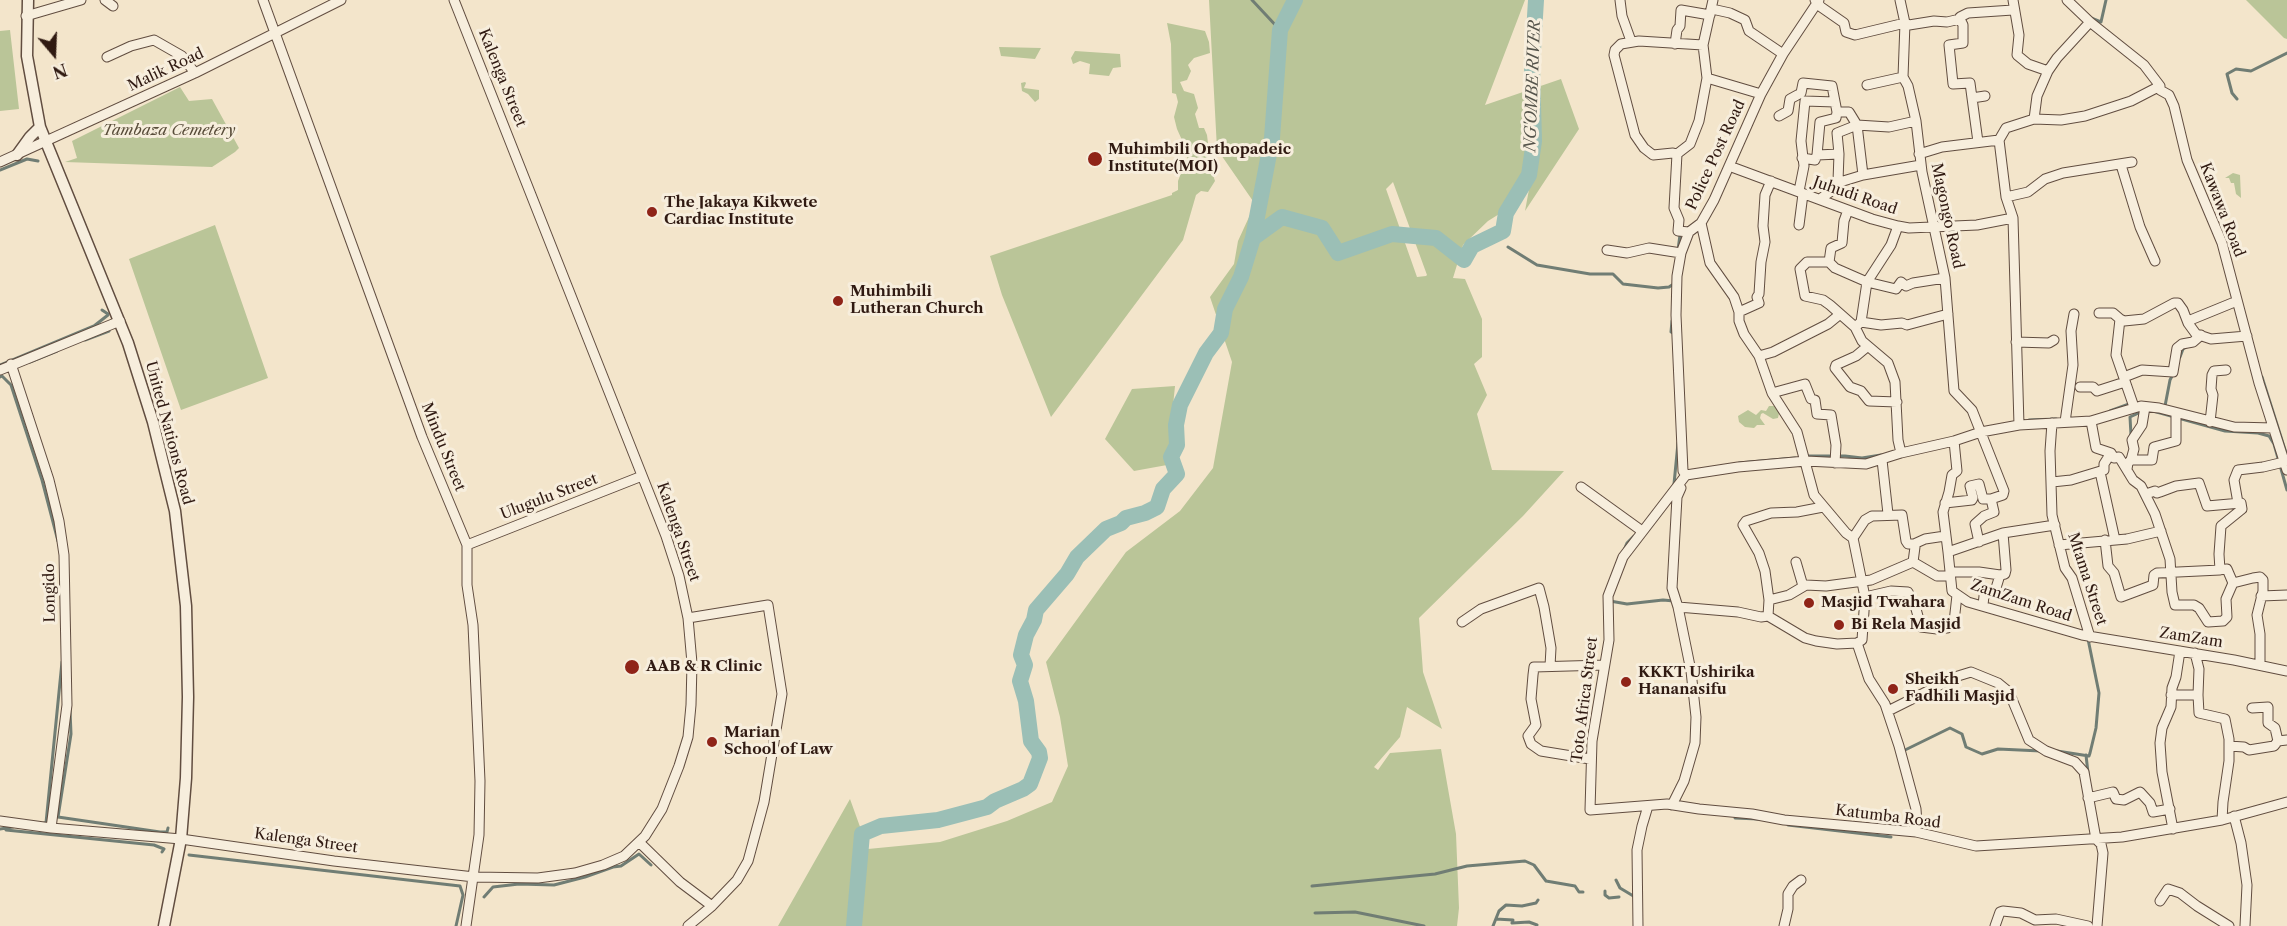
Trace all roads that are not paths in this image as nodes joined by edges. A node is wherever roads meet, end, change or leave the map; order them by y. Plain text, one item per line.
1 (28, 0) edge
2 (81, 0) edge
3 (263, 0) edge
4 (341, 0) edge
5 (454, 0) edge
6 (1620, 0) edge
7 (1900, 0) edge
8 (2013, 0) edge
9 (2067, 0) edge
10 (1817, 1) edge
11 (1712, 8) edge
12 (2013, 10) junction
13 (27, 16) junction
14 (1960, 19) junction
15 (2090, 22) junction
16 (1905, 23) junction
17 (276, 34) junction
18 (1631, 41) junction
19 (1676, 44) junction
20 (1703, 45) junction
21 (1783, 54) junction
22 (107, 57) dead end
23 (2048, 71) junction
24 (195, 73) junction
25 (1903, 76) junction
26 (1707, 78) junction
27 (1867, 85) dead end
28 (2160, 86) junction
29 (1761, 94) junction
30 (1985, 96) dead end
31 (1972, 98) junction
32 (1836, 107) junction
33 (1779, 116) dead end
34 (2034, 119) junction
35 (1916, 121) junction
36 (1857, 125) junction
37 (40, 127) junction
38 (1999, 140) junction
39 (1978, 142) junction
40 (45, 143) junction
41 (1677, 154) junction
42 (1839, 154) junction
43 (1919, 154) junction
44 (17, 155) junction
45 (1817, 155) junction
46 (1802, 158) junction
47 (0, 162) edge
48 (2132, 162) dead end
49 (1921, 165) junction
50 (2121, 165) junction
51 (1729, 166) junction
52 (1863, 175) junction
53 (1838, 180) junction
54 (1771, 181) junction
55 (1801, 193) junction
56 (2006, 197) junction
57 (1820, 199) junction
58 (1848, 210) junction
59 (2013, 218) junction
60 (1701, 223) junction
61 (1799, 225) dead end
62 (1898, 226) junction
63 (1933, 226) junction
64 (1689, 232) junction
65 (1607, 250) dead end
66 (1681, 253) junction
67 (2155, 261) dead end
68 (1829, 262) junction
69 (1945, 278) junction
70 (1868, 282) junction
71 (2238, 301) junction
72 (1739, 312) junction
73 (2099, 313) dead end
74 (1948, 314) junction
75 (2074, 314) dead end
76 (1839, 315) junction
77 (2120, 319) junction
78 (120, 321) junction
79 (2188, 321) junction
80 (1858, 325) junction
81 (2200, 335) junction
82 (2247, 336) junction
83 (2054, 340) dead end
84 (2016, 342) junction
85 (1868, 346) junction
86 (1759, 356) junction
87 (11, 364) junction
88 (0, 370) edge
89 (2226, 370) dead end
90 (2125, 379) junction
91 (2080, 387) dead end
92 (1772, 393) junction
93 (1897, 402) junction
94 (2134, 407) junction
95 (2145, 407) junction
96 (2176, 413) junction
97 (2091, 421) junction
98 (2065, 422) junction
99 (2210, 422) junction
100 (2052, 423) junction
101 (2019, 425) junction
102 (2273, 428) junction
103 (1981, 432) junction
104 (1954, 441) junction
105 (1901, 453) junction
106 (2111, 453) junction
107 (1882, 460) junction
108 (1806, 461) junction
109 (1835, 463) junction
110 (2129, 464) junction
111 (2286, 466) edge
112 (2100, 472) junction
113 (1686, 475) junction
114 (642, 476) junction
115 (2052, 482) junction
116 (1581, 487) dead end
117 (2146, 494) junction
118 (1991, 499) junction
119 (1945, 503) junction
120 (2238, 503) junction
121 (1823, 507) junction
122 (1888, 514) junction
123 (2055, 525) junction
124 (1642, 531) junction
125 (2161, 531) junction
126 (2003, 533) junction
127 (1945, 536) junction
128 (1853, 538) junction
129 (2110, 540) junction
130 (1980, 542) junction
131 (1914, 544) junction
132 (466, 545) junction
133 (2059, 545) junction
134 (1948, 552) junction
135 (1796, 562) dead end
136 (1912, 562) junction
137 (2220, 570) junction
138 (2172, 572) junction
139 (1950, 574) junction
140 (2000, 575) junction
141 (1863, 581) junction
142 (2232, 583) junction
143 (1803, 586) junction
144 (1957, 595) junction
145 (2287, 595) edge
146 (2261, 596) junction
147 (1865, 597) junction
148 (1769, 600) junction
149 (1983, 605) junction
150 (1678, 606) junction
151 (1768, 616) junction
152 (688, 618) junction
153 (1462, 622) dead end
154 (2090, 637) junction
155 (1857, 643) junction
156 (2180, 651) junction
157 (2195, 653) junction
158 (1604, 665) junction
159 (2260, 665) junction
160 (1550, 666) junction
161 (2287, 671) edge
162 (2171, 695) junction
163 (2198, 695) junction
164 (2252, 708) dead end
165 (1888, 711) junction
166 (2283, 740) edge
167 (2229, 746) junction
168 (1590, 759) junction
169 (2088, 798) junction
170 (2287, 802) edge
171 (1672, 805) junction
172 (1648, 806) junction
173 (2170, 809) junction
174 (1590, 810) joint
175 (2234, 816) junction
176 (2222, 820) junction
177 (0, 821) edge
178 (51, 828) junction
179 (2173, 828) junction
180 (1915, 832) junction
181 (181, 839) junction
182 (639, 842) junction
183 (2099, 842) junction
184 (474, 877) junction
185 (1801, 880) dead end
186 (2160, 901) dead end
187 (712, 906) junction
188 (164, 926) edge
189 (466, 926) edge
190 (688, 926) edge
191 (1638, 926) edge
192 (1784, 926) edge
193 (1995, 926) edge
194 (2088, 926) edge
195 (2097, 926) edge
196 (2229, 926) edge
197 (2245, 926) edge

1 - 13 street, United Nations Road
2 - 13 street
3 - 17 street, Mindu Street
4 - 17 street, Malik Road
5 - 114 street, Kalenga Street
6 - 18 street
7 - 16 street, Magongo Road
8 - 12 street
9 - 15 street, Kawawa Road
10 - 16 street
10 - 21 street, Police Post Road
11 - 19 street
11 - 20 street
11 - 21 street
12 - 14 street
12 - 23 street
13 - 37 street, United Nations Road
14 - 16 street
14 - 31 street
15 - 23 street
15 - 28 street, Kawawa Road
16 - 25 street, Magongo Road
17 - 24 street, Malik Road
17 - 132 street, Mindu Street
18 - 19 street
18 - 41 street
19 - 20 street
20 - 26 street
21 - 29 street, Police Post Road
22 - 24 street
23 - 34 street
24 - 40 street, Malik Road
25 - 27 street
25 - 35 street, Magongo Road
26 - 29 street
26 - 41 street
28 - 34 street
28 - 71 street, Kawawa Road
29 - 51 street, Police Post Road
30 - 31 street
31 - 39 street
32 - 33 street
32 - 36 street
32 - 45 street
32 - 46 street
34 - 38 street
35 - 36 street
35 - 43 street, Magongo Road
36 - 42 street
36 - 52 street
37 - 40 street, United Nations Road
37 - 44 street
38 - 39 street
38 - 56 street
39 - 43 street
40 - 44 street, Malik Road
40 - 78 street, United Nations Road
41 - 64 street
42 - 45 street
42 - 53 street
43 - 49 street, Magongo Road
44 - 47 street, Malik Road
45 - 46 street
46 - 55 street
48 - 50 street
49 - 52 street
49 - 63 street, Magongo Road
50 - 56 street
50 - 67 street
51 - 54 street, Juhudi Road
51 - 60 street, Police Post Road
52 - 53 street
53 - 57 street
54 - 55 street, Juhudi Road
54 - 72 street
55 - 57 street, Juhudi Road
55 - 61 street
56 - 59 street
57 - 58 street, Juhudi Road
58 - 62 street, Juhudi Road
58 - 68 street
59 - 63 street, Juhudi Road
59 - 84 street
60 - 64 street, Police Post Road
60 - 72 street
62 - 63 street, Juhudi Road
62 - 70 street
63 - 69 street, Magongo Road
64 - 66 street, Police Post Road
65 - 66 street
66 - 113 street, Police Post Road
68 - 70 street
68 - 76 street
69 - 70 street
69 - 74 street, Magongo Road
70 - 80 street
71 - 79 street
71 - 82 street, Kawawa Road
72 - 86 street
73 - 77 street
74 - 80 street
74 - 103 street, Magongo Road
75 - 98 street
76 - 80 street
76 - 86 street
77 - 79 street
77 - 90 street
78 - 87 street
78 - 181 street, United Nations Road
79 - 81 street
80 - 85 street
81 - 82 street
81 - 90 street
82 - 102 street, Kawawa Road
83 - 84 street
84 - 101 street
85 - 93 street
85 - 93 street
86 - 92 street
87 - 88 street
87 - 178 street, Longido
89 - 99 street
90 - 91 street
90 - 94 street
92 - 108 street
92 - 109 street
93 - 105 street
94 - 95 street
94 - 97 street
95 - 96 street
95 - 110 street
96 - 99 street
96 - 110 street
97 - 98 street
97 - 106 street
98 - 100 street
99 - 102 street
100 - 101 street
100 - 115 street, Mtama Street
101 - 103 street
102 - 111 street, Kawawa Road
103 - 104 street
103 - 118 street, Magongo Road
104 - 105 street
104 - 119 street, ZamZam Road
105 - 107 street
106 - 110 street
106 - 112 street
107 - 109 street
107 - 122 street
108 - 109 street
108 - 113 street
108 - 121 street
110 - 117 street
111 - 120 street
112 - 115 street
112 - 129 street
113 - 124 street, Toto Africa Street
113 - 150 street
114 - 132 street, Ulugulu Street
114 - 152 street, Kalenga Street
115 - 123 street, Mtama Street
116 - 124 street
117 - 120 street
117 - 125 street
118 - 119 street
118 - 130 street
119 - 127 street, ZamZam Road
120 - 137 street
121 - 128 street
121 - 148 street
122 - 128 street
122 - 131 street
123 - 126 street
123 - 133 street, Mtama Street
124 - 158 street, Toto Africa Street
125 - 129 street
125 - 138 street
126 - 130 street
126 - 140 street
127 - 131 street
127 - 134 street, ZamZam Road
128 - 141 street
129 - 133 street
129 - 138 street
130 - 134 street
131 - 136 street
132 - 184 street, Mindu Street
133 - 154 street, Mtama Street
134 - 139 street, ZamZam Road
135 - 143 street
136 - 139 street
136 - 141 street
137 - 138 street
137 - 142 street
138 - 142 street
139 - 140 street
139 - 144 street, ZamZam Road
140 - 149 street
141 - 143 street
141 - 147 street
142 - 146 street
143 - 148 street
144 - 147 street
144 - 149 street, ZamZam Road
145 - 146 street
146 - 159 street
147 - 155 street
148 - 151 street
149 - 154 street, ZamZam Road
150 - 151 street
150 - 171 street
151 - 155 street
152 - 182 street, Kalenga Street
152 - 187 street
153 - 160 street
154 - 156 street, ZamZam
155 - 165 street
156 - 157 street, ZamZam
156 - 162 street
157 - 159 street, ZamZam
157 - 163 street
158 - 160 street
158 - 168 street, Toto Africa Street
159 - 161 street, ZamZam
160 - 168 street
162 - 163 street
162 - 173 street
163 - 167 street
164 - 166 street
165 - 169 street
165 - 180 street
166 - 167 street
167 - 176 street
168 - 174 street, Toto Africa Street
169 - 173 street
169 - 183 street
170 - 175 street, Katumba Road
171 - 172 street, Katumba Road
171 - 180 street, Katumba Road
172 - 174 street, Katumba Road
172 - 191 street
173 - 179 street
175 - 176 street, Katumba Road
175 - 197 street
176 - 179 street, Katumba Road
177 - 178 street, Kalenga Street
178 - 181 street, Kalenga Street
179 - 183 street, Katumba Road
180 - 183 street, Katumba Road
181 - 184 street, Kalenga Street
181 - 188 street, United Nations Road
182 - 184 street, Kalenga Street
182 - 187 street
183 - 195 street
184 - 189 street, Mindu Street
185 - 192 street
186 - 196 street
187 - 190 street
193 - 194 street

